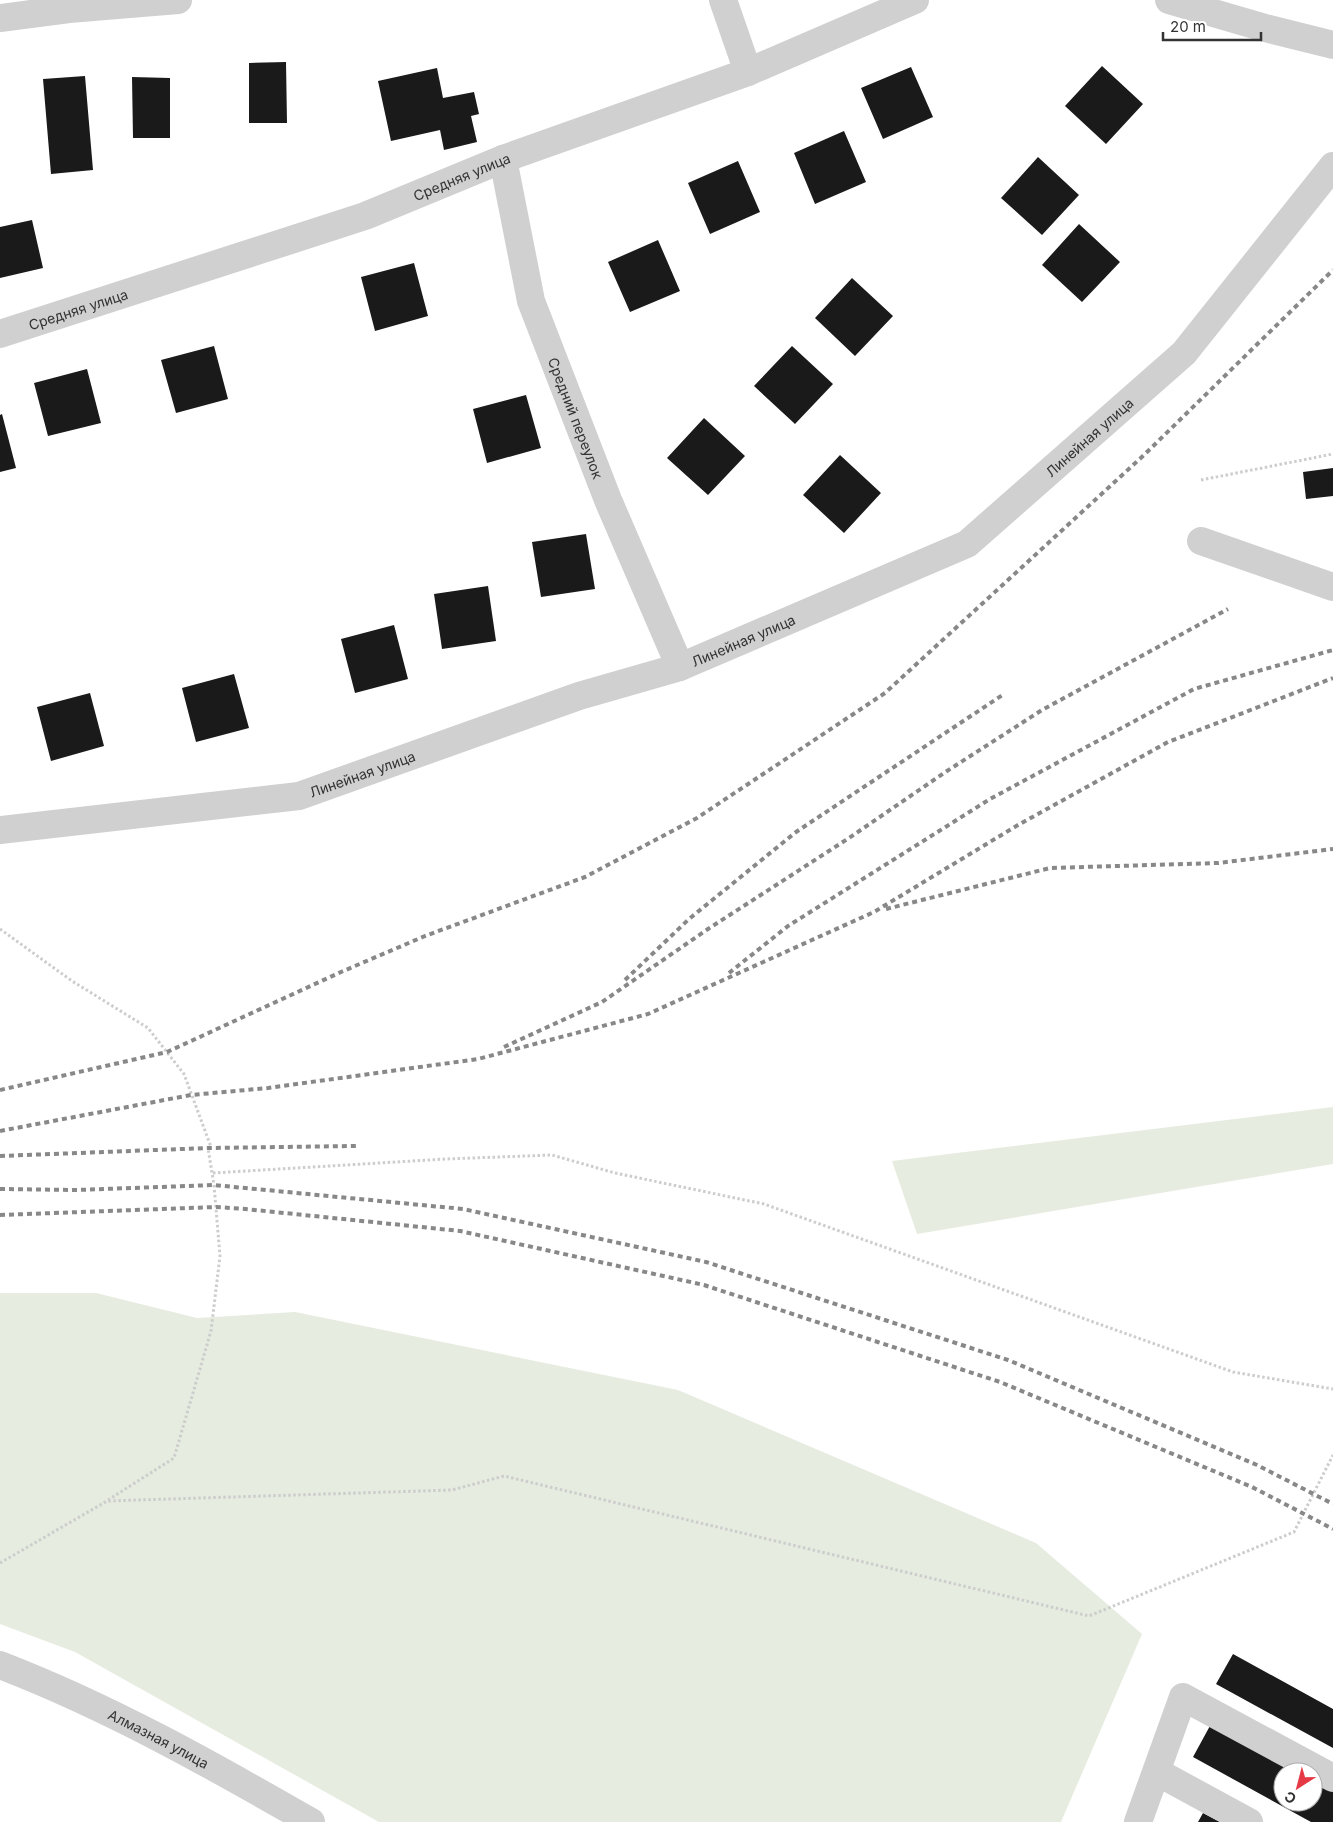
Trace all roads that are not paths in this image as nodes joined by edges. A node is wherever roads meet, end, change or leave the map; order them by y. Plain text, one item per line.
1 (178, 0) edge
2 (724, 0) edge
3 (915, 0) edge
4 (1169, 0) edge
5 (68, 4) edge
6 (0, 18) edge
7 (1333, 45) edge
8 (748, 72) junction
9 (503, 160) junction
10 (1333, 166) edge
11 (0, 334) edge
12 (1201, 541) dead end
13 (1333, 587) edge
14 (680, 668) junction
15 (0, 830) edge
16 (0, 1665) edge
17 (1157, 1772) junction
18 (1333, 1778) edge
19 (311, 1822) edge
20 (1138, 1822) edge
21 (1250, 1822) edge

1 - 5 street
2 - 8 street
3 - 8 street, Средняя улица
4 - 7 street
5 - 6 street
8 - 9 street, Средняя улица
9 - 11 street, Средняя улица
9 - 14 street, Средний переулок
10 - 14 street, Линейная улица
12 - 13 street
14 - 15 street, Линейная улица
16 - 19 street, Алмазная улица
17 - 18 street
17 - 20 street
17 - 21 street

